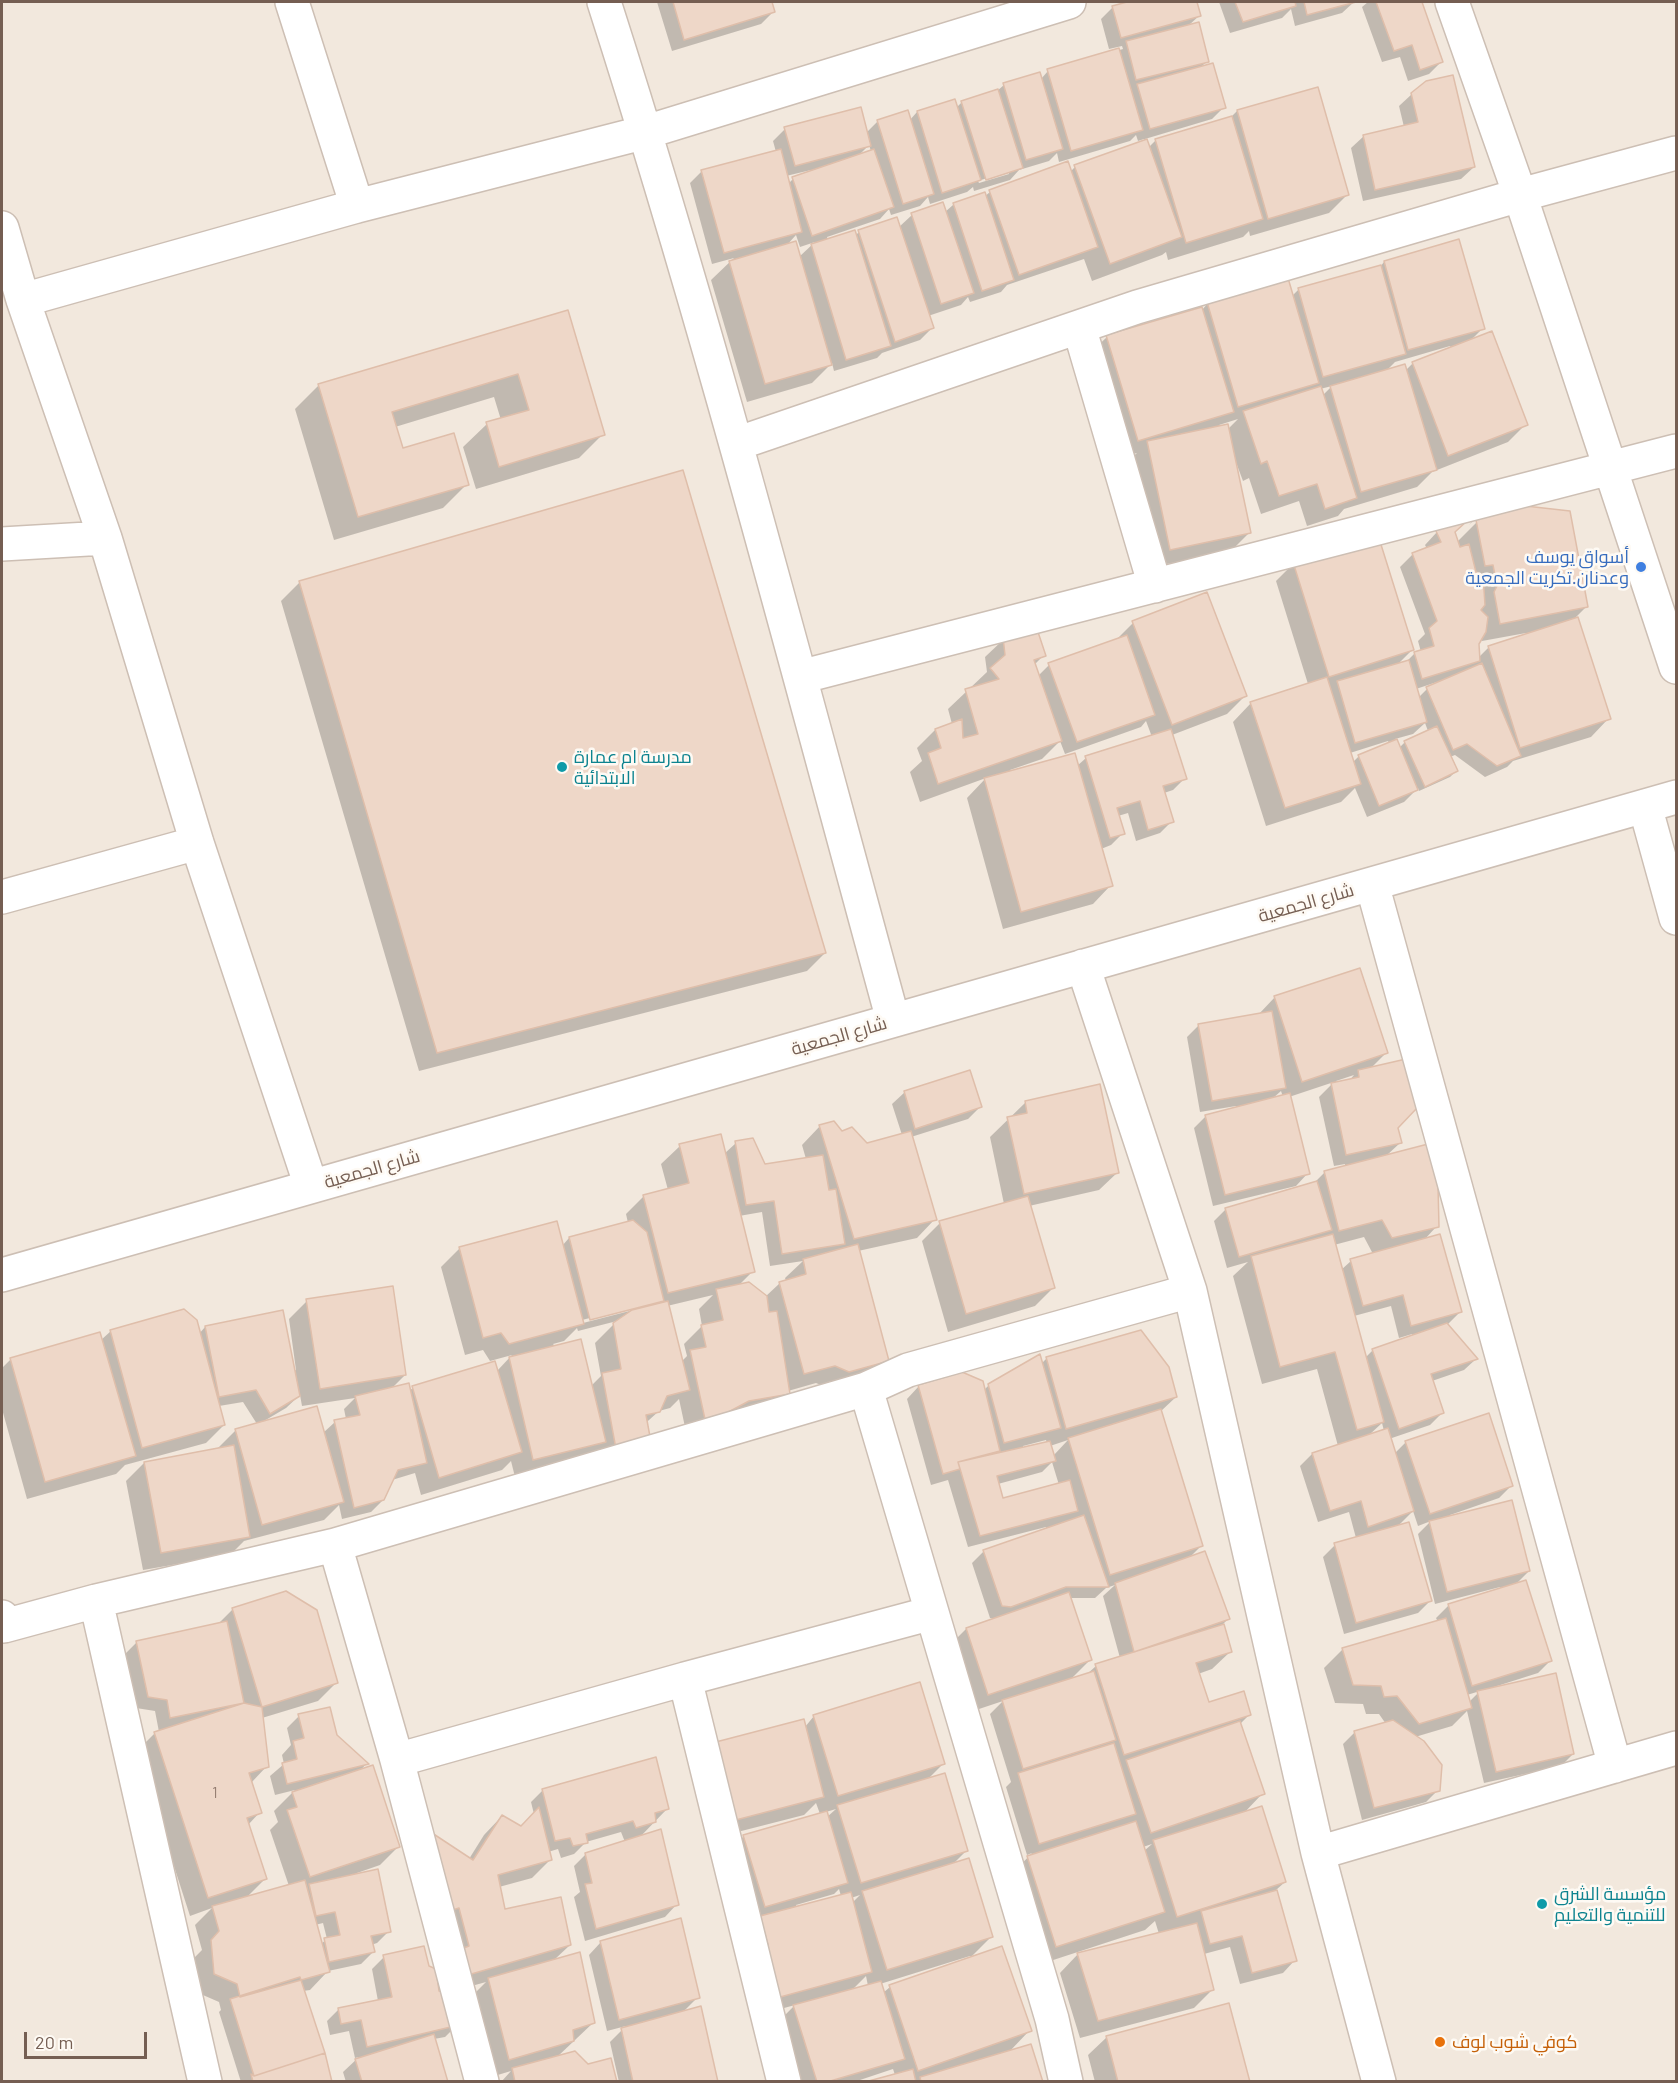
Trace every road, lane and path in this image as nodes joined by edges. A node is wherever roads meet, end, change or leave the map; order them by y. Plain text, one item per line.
1 (292, 2) edge
2 (604, 2) edge
3 (1069, 2) edge
4 (1452, 2) edge
5 (646, 132) junction
6 (1677, 153) edge
7 (1520, 195) junction
8 (357, 206) junction
9 (2, 228) edge
10 (23, 300) junction
11 (1079, 327) junction
12 (736, 444) junction
13 (1677, 451) edge
14 (1610, 469) junction
15 (105, 538) junction
16 (2, 544) edge
17 (1155, 586) junction
18 (1677, 667) edge
19 (800, 677) junction
20 (1677, 797) edge
21 (1645, 806) junction
22 (197, 843) junction
23 (1372, 884) junction
24 (2, 897) edge
25 (1677, 918) edge
26 (1083, 966) junction
27 (893, 1020) junction
28 (311, 1186) junction
29 (2, 1275) edge
30 (1190, 1291) junction
31 (866, 1389) junction
32 (335, 1545) junction
33 (96, 1601) junction
34 (932, 1613) junction
35 (2, 1623) edge
36 (685, 1679) junction
37 (1677, 1748) edge
38 (396, 1760) junction
39 (1615, 1766) junction
40 (1318, 1853) junction
41 (205, 2082) edge
42 (482, 2082) edge
43 (784, 2082) edge
44 (1066, 2082) edge
45 (1379, 2082) edge

1 - 8 street
2 - 5 street
3 - 5 street
4 - 7 street
5 - 8 street
5 - 12 street
6 - 7 street
7 - 11 street
7 - 14 street
8 - 10 street
9 - 10 street
10 - 15 street
11 - 12 street
11 - 17 street
12 - 19 street
13 - 14 street
14 - 17 street
14 - 18 street
15 - 16 street
15 - 22 street
17 - 19 street
19 - 27 street
20 - 21 street, شارع الجمعية
21 - 23 street, شارع الجمعية
21 - 25 street
22 - 24 street
22 - 28 street
23 - 26 street, شارع الجمعية
23 - 39 street
26 - 27 street, شارع الجمعية
26 - 30 street
27 - 28 street, شارع الجمعية
28 - 29 street, شارع الجمعية
30 - 31 street
30 - 40 street
31 - 32 street
31 - 34 street
32 - 33 street
32 - 38 street
33 - 35 street
33 - 41 street
34 - 36 street
34 - 44 street
36 - 38 street
36 - 43 street
37 - 39 street
38 - 42 street
39 - 40 street
40 - 45 street

